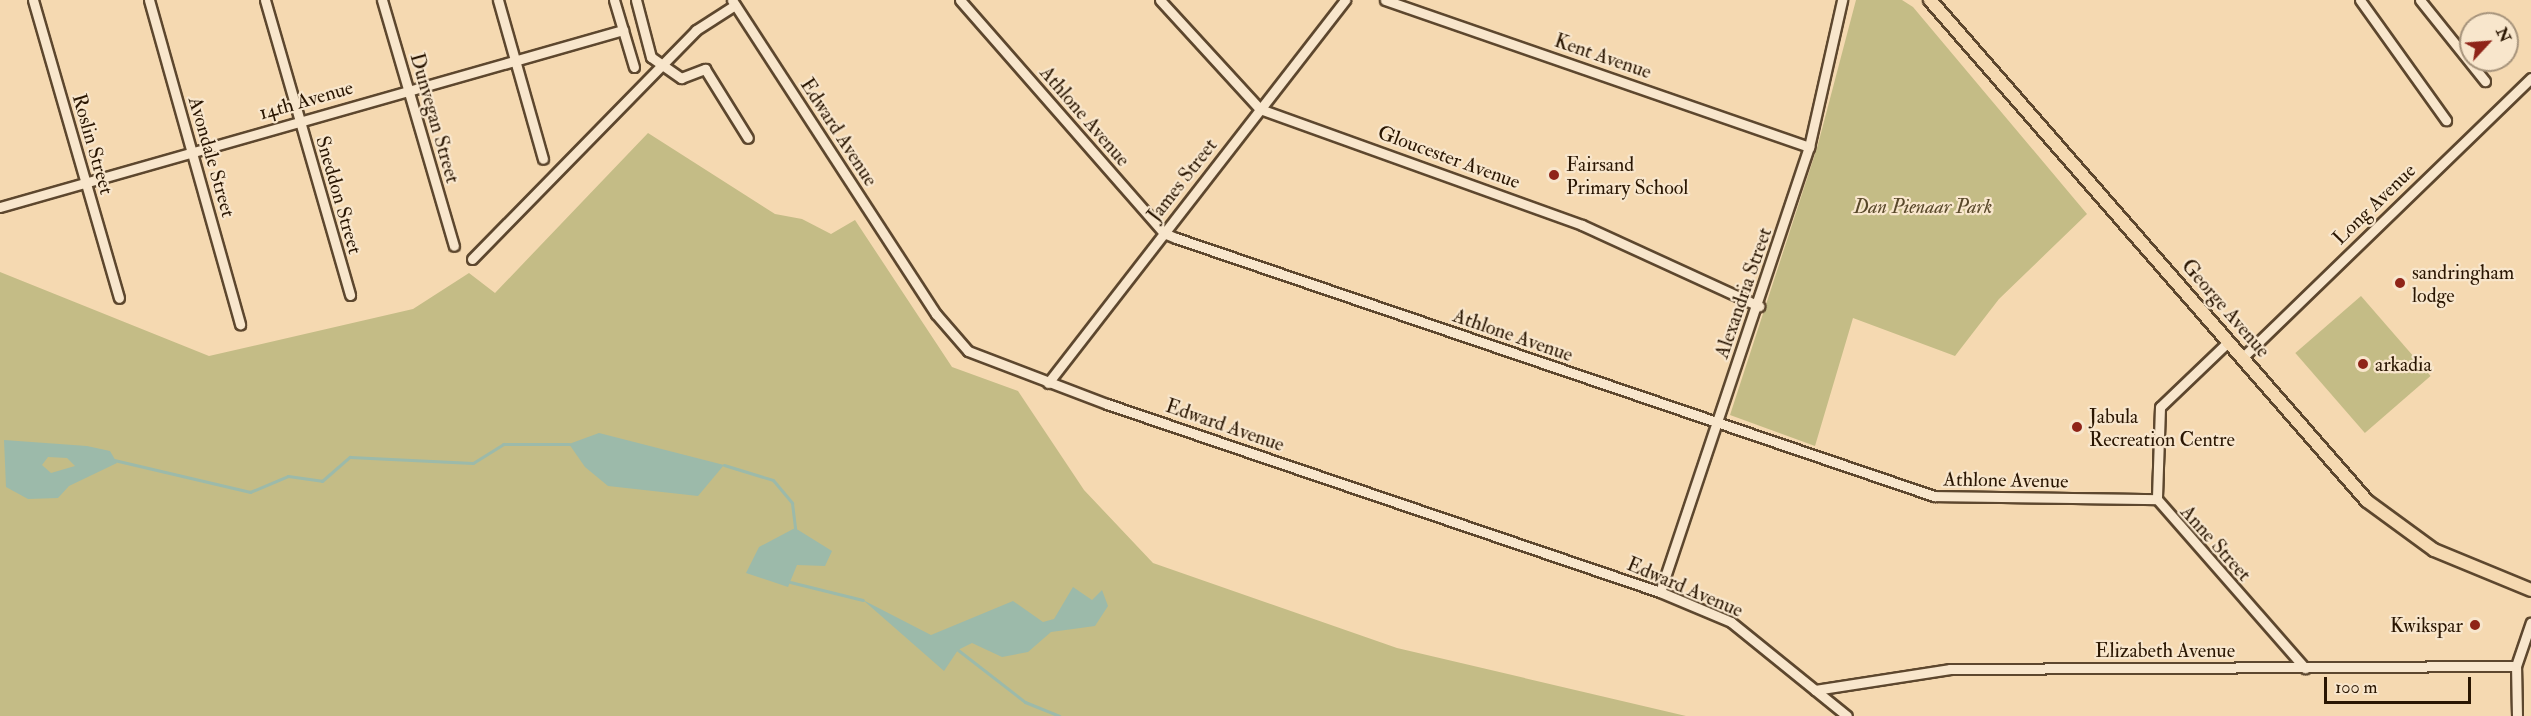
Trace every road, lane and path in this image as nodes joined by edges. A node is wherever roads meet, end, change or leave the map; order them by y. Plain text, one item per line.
1 (33, 0) edge
2 (149, 0) edge
3 (265, 0) edge
4 (382, 0) edge
5 (498, 0) edge
6 (614, 0) edge
7 (636, 0) edge
8 (960, 0) edge
9 (1160, 0) edge
10 (1345, 0) edge
11 (1385, 0) edge
12 (1842, 0) edge
13 (1930, 0) edge
14 (2360, 0) edge
15 (2420, 0) edge
16 (734, 2) edge
17 (623, 30) junction
18 (515, 61) junction
19 (634, 67) dead end
20 (664, 67) junction
21 (2531, 78) edge
22 (2485, 81) dead end
23 (408, 90) junction
24 (1260, 110) junction
25 (2446, 120) dead end
26 (300, 121) junction
27 (748, 138) dead end
28 (1809, 147) junction
29 (192, 152) junction
30 (543, 159) dead end
31 (85, 181) junction
32 (0, 207) edge
33 (1164, 232) junction
34 (454, 246) dead end
35 (472, 259) dead end
36 (350, 296) dead end
37 (119, 298) dead end
38 (1759, 306) junction
39 (240, 324) dead end
40 (2229, 341) junction
41 (2243, 357) junction
42 (1048, 383) junction
43 (1716, 425) junction
44 (2157, 499) junction
45 (2531, 590) edge
46 (1660, 592) junction
47 (2531, 622) edge
48 (2516, 666) junction
49 (2305, 668) junction
50 (1815, 690) junction
51 (1847, 716) edge
52 (2517, 716) edge

1 - 31 street, Roslin Street
2 - 29 street, Avondale Street
3 - 26 street, Sneddon Street
4 - 23 street, Dunvegan Street
5 - 18 street
6 - 17 street
7 - 20 street
8 - 33 street, Athlone Avenue
9 - 24 street, Gloucester Avenue
10 - 24 street, James Street
11 - 28 street, Kent Avenue
12 - 28 street, Alexandria Street
13 - 40 main road, George Avenue
14 - 25 street
15 - 22 street
16 - 20 street
16 - 42 street, Edward Avenue
17 - 18 street, 14th Avenue
17 - 19 street
18 - 23 street, 14th Avenue
18 - 30 street
20 - 27 street
20 - 35 street
21 - 41 street, Long Avenue
23 - 26 street, 14th Avenue
23 - 34 street, Dunvegan Street
24 - 33 street, James Street
24 - 38 street, Gloucester Avenue
26 - 29 street, 14th Avenue
26 - 36 street, Sneddon Street
28 - 38 street, Alexandria Street
29 - 31 street, 14th Avenue
29 - 39 street, Avondale Street
31 - 32 street, 14th Avenue
31 - 37 street, Roslin Street
33 - 42 street, James Street
33 - 43 street, Athlone Avenue
38 - 43 street, Alexandria Street
40 - 41 main road, George Avenue
40 - 44 street, Anne Street
41 - 45 main road, George Avenue
42 - 46 street, Edward Avenue
43 - 44 street, Athlone Avenue
43 - 46 street, Alexandria Street
44 - 49 street, Anne Street
46 - 50 street, Edward Avenue
47 - 48 street
48 - 49 street, Elizabeth Avenue
48 - 52 street
49 - 50 street, Elizabeth Avenue
50 - 51 street, Edward Avenue

